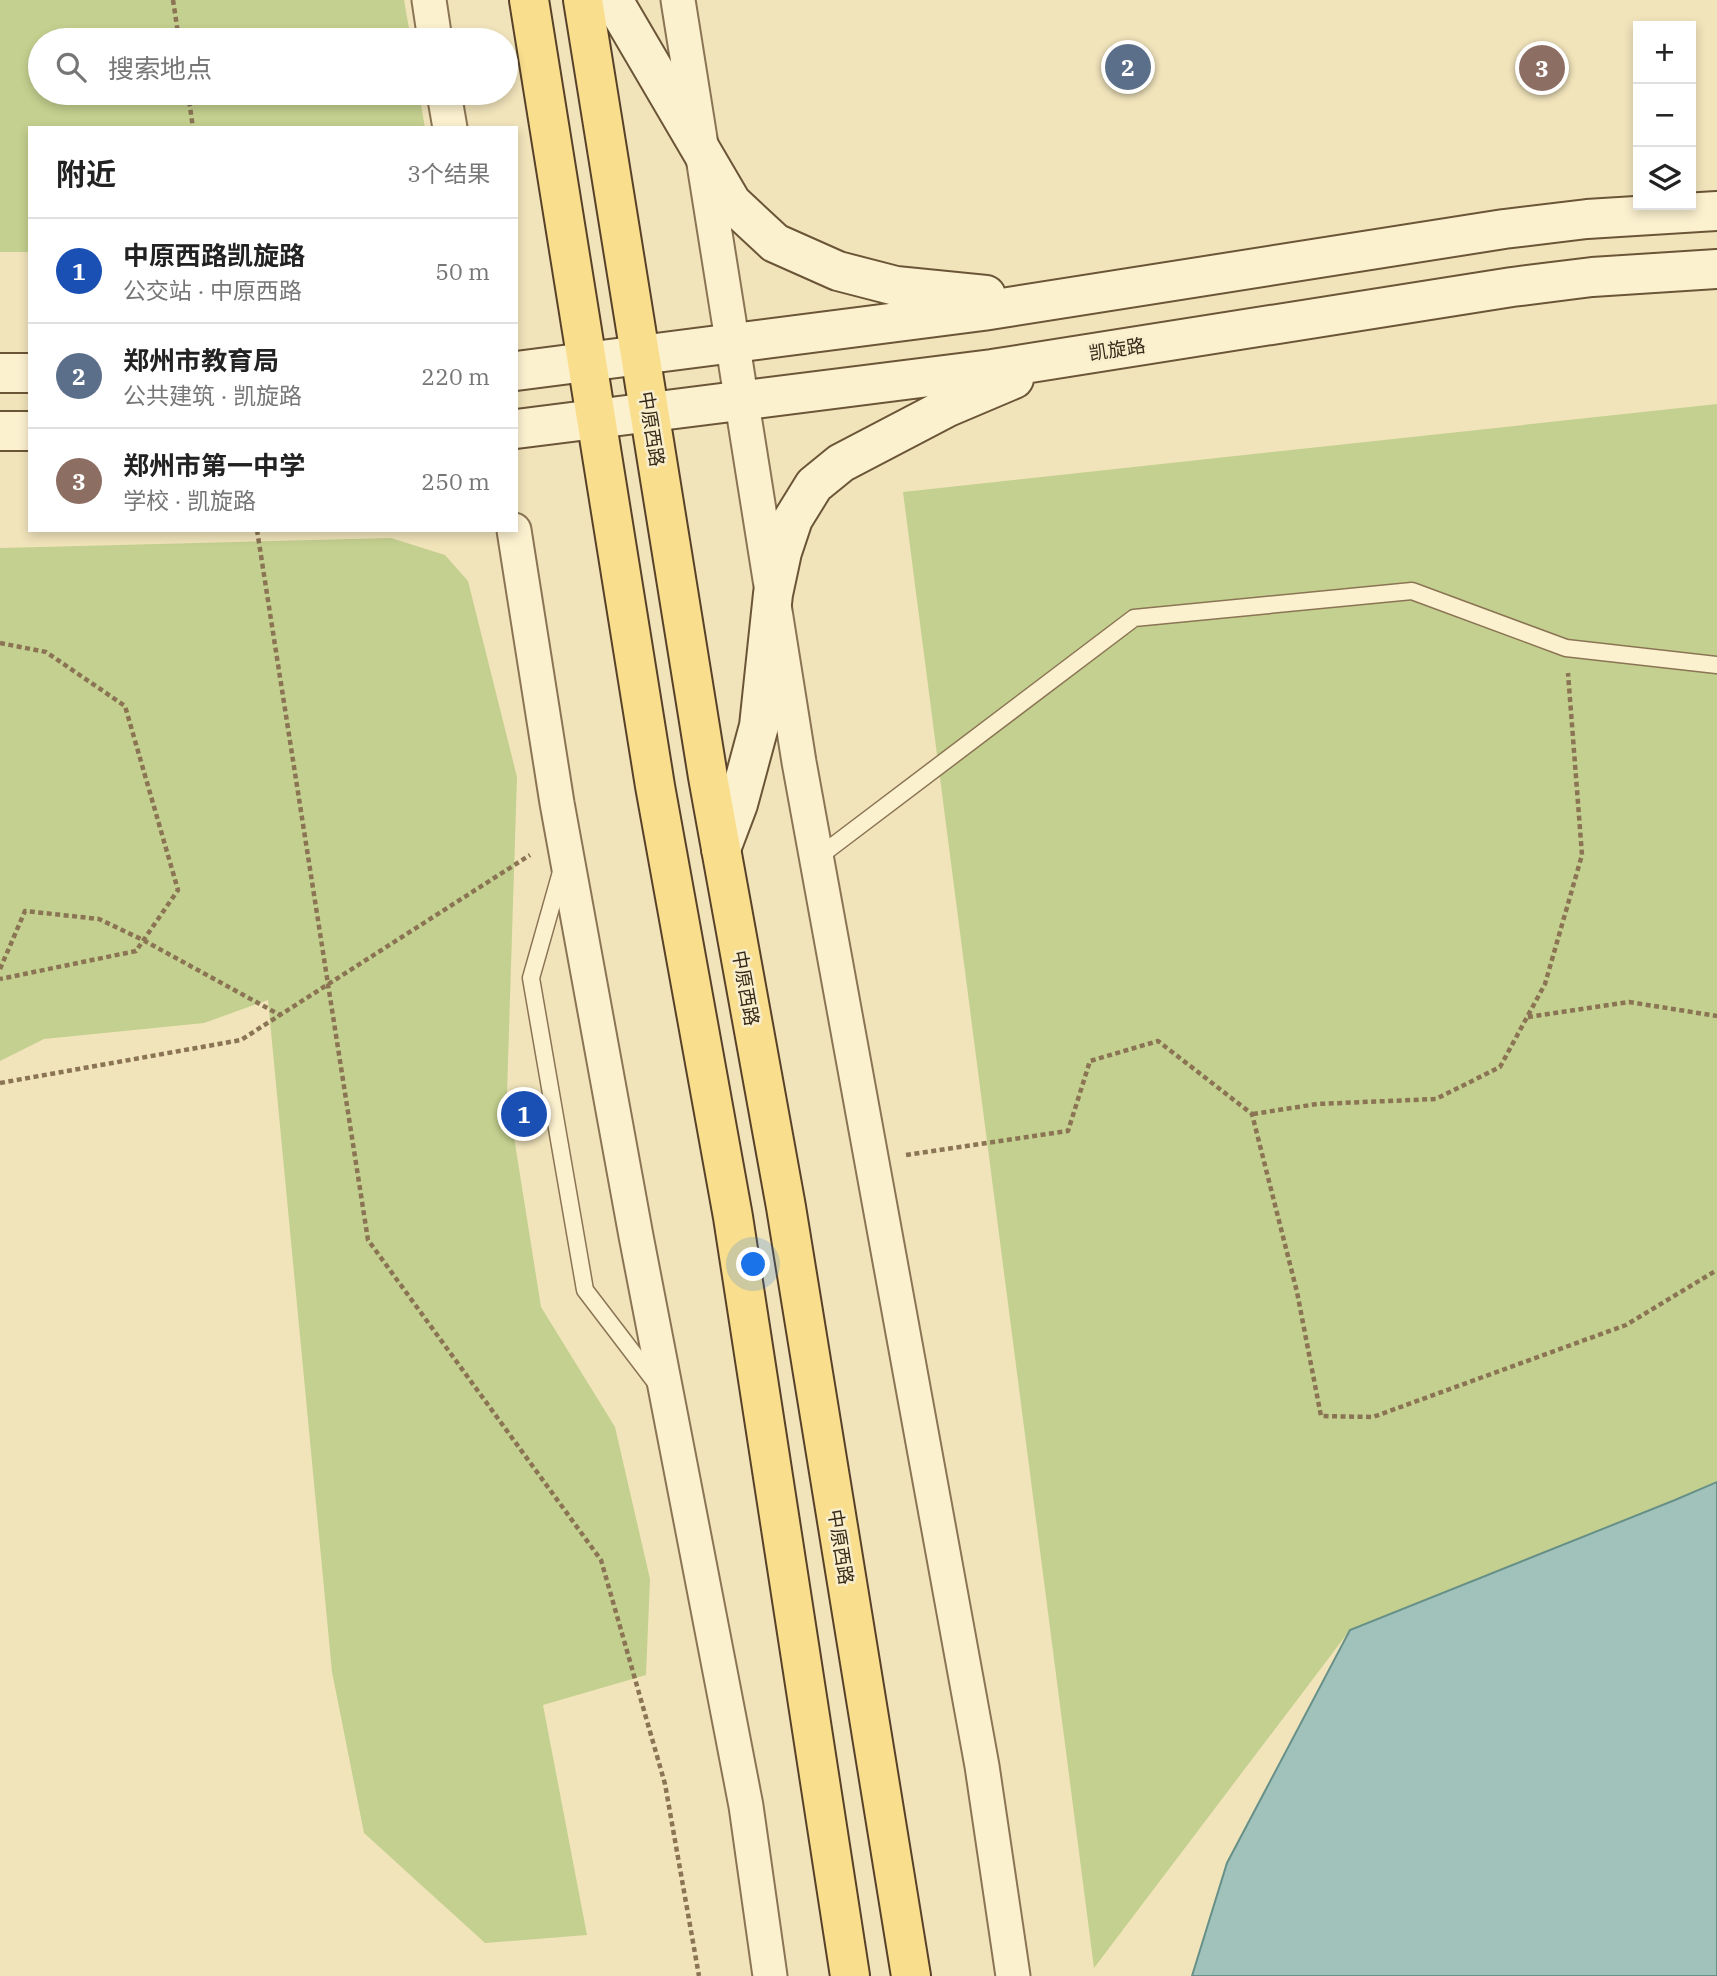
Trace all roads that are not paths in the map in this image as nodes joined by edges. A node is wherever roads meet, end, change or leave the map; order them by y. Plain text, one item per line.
1 (429, 0) edge
2 (528, 0) edge
3 (583, 0) edge
4 (613, 0) edge
5 (678, 0) edge
6 (434, 28) edge
7 (446, 105) edge
8 (450, 126) edge
9 (702, 150) junction
10 (1717, 211) edge
11 (1717, 269) edge
12 (1058, 300) junction
13 (732, 343) junction
14 (640, 355) junction
15 (1065, 357) junction
16 (586, 362) junction
17 (518, 371) edge
18 (0, 373) edge
19 (28, 373) edge
20 (741, 401) junction
21 (650, 412) junction
22 (596, 419) junction
23 (518, 429) edge
24 (0, 431) edge
25 (28, 431) edge
26 (514, 532) edge
27 (773, 594) junction
28 (1717, 665) edge
29 (565, 843) junction
30 (721, 849) junction
31 (817, 858) junction
32 (667, 1396) junction
33 (770, 1976) edge
34 (850, 1976) edge
35 (911, 1976) edge
36 (1013, 1976) edge

1 - 6 street
2 - 16 main road
3 - 14 main road, 中原西路
4 - 9 main road
5 - 9 street
7 - 8 street
9 - 12 main road
9 - 13 street
10 - 12 main road
11 - 15 main road, 凯旋路
12 - 13 main road
13 - 14 main road
13 - 20 street
14 - 16 main road
14 - 21 main road, 中原西路
15 - 20 main road, 凯旋路
15 - 27 main road
16 - 17 main road
16 - 22 main road
18 - 19 main road
20 - 21 main road, 凯旋路
20 - 27 street
21 - 22 main road, 凯旋路
21 - 30 main road, 中原西路
22 - 23 main road, 凯旋路
22 - 34 main road
24 - 25 main road
26 - 29 street
27 - 30 main road
27 - 31 street
28 - 31 lane
29 - 32 street
29 - 32 lane
30 - 35 main road, 中原西路
31 - 36 street
32 - 33 street

